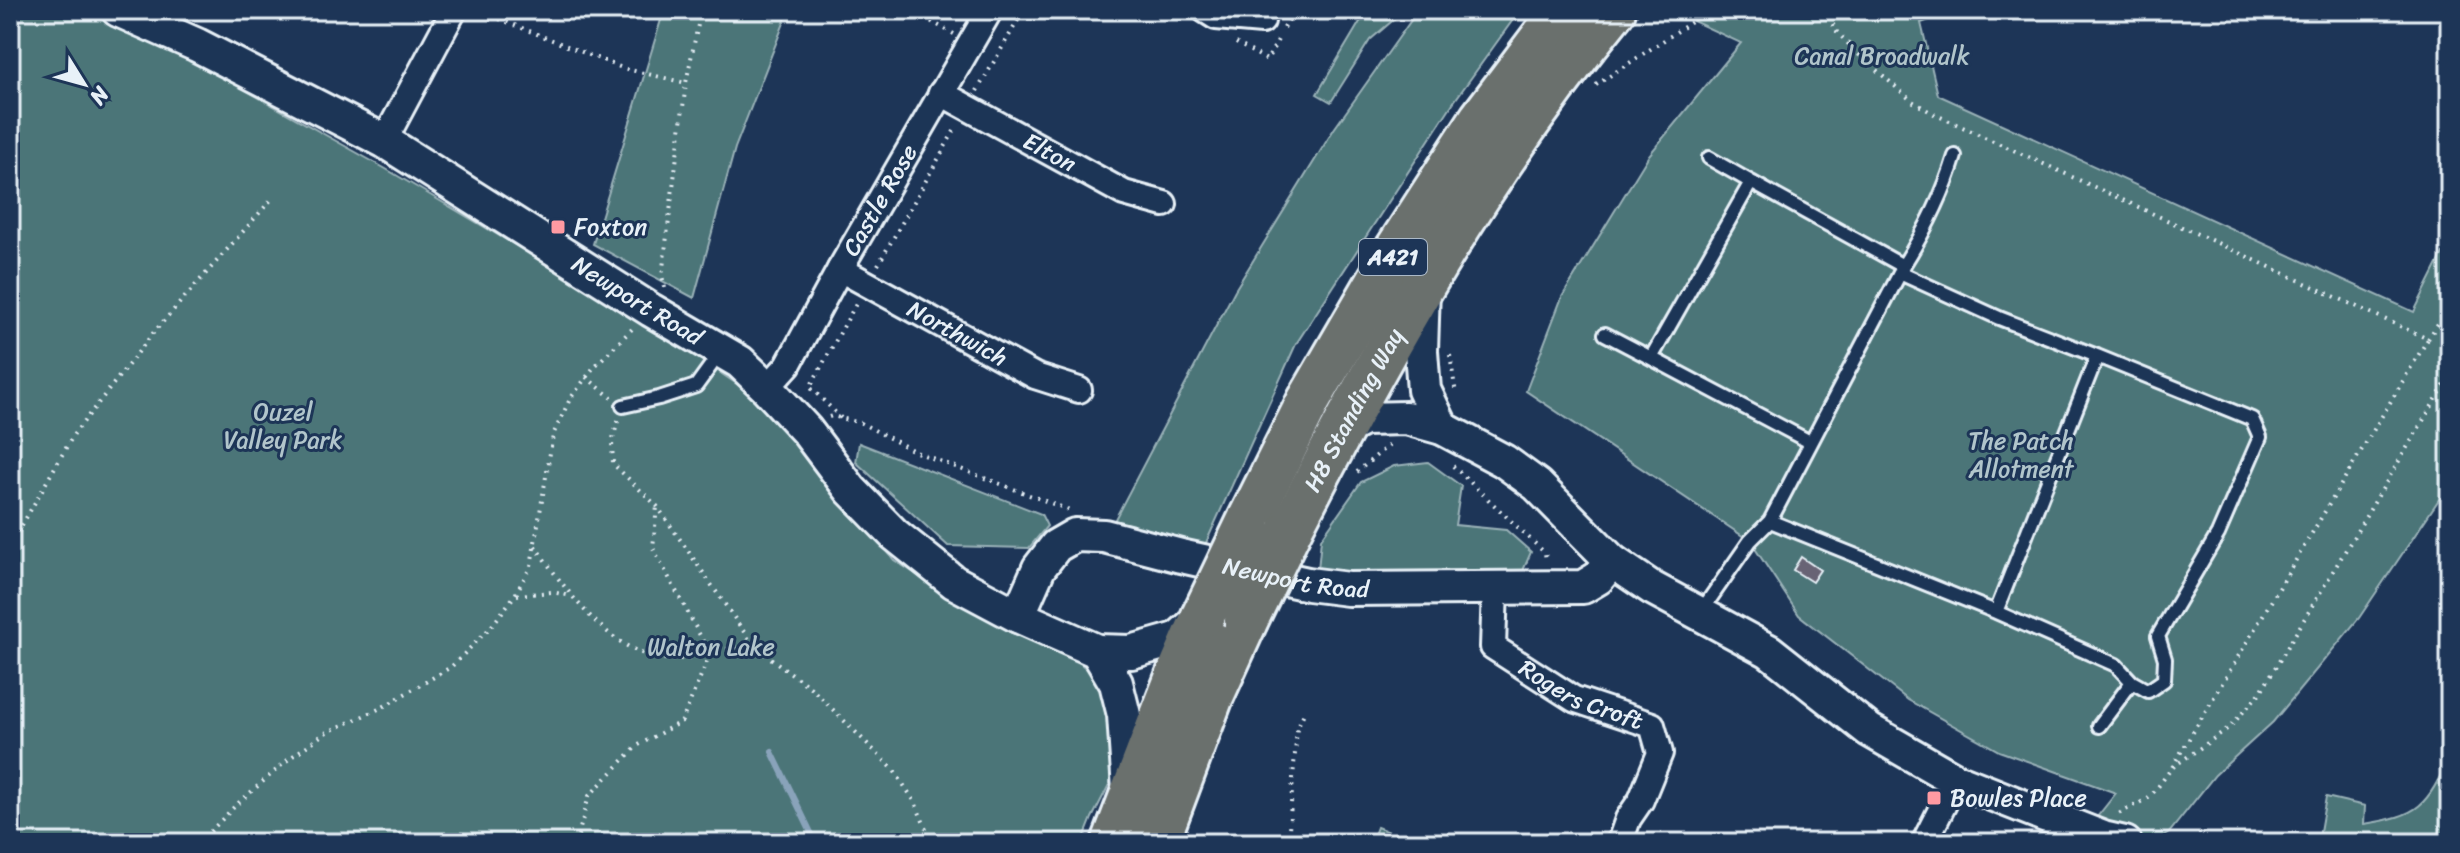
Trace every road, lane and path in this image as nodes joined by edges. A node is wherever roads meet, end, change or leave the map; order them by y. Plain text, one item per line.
1 (118, 10) edge
2 (454, 10) edge
3 (477, 10) edge
4 (701, 10) edge
5 (990, 10) edge
6 (1024, 10) edge
7 (1205, 10) edge
8 (1563, 10) edge
9 (1704, 10) edge
10 (1824, 10) edge
11 (1610, 15) edge
12 (1262, 21) dead end
13 (686, 83) junction
14 (1596, 85) dead end
15 (941, 93) junction
16 (968, 108) junction
17 (384, 141) junction
18 (1955, 156) dead end
19 (1709, 158) dead end
20 (1751, 182) junction
21 (271, 200) dead end
22 (1164, 204) dead end
23 (840, 269) junction
24 (1902, 270) junction
25 (1423, 283) junction
26 (867, 284) junction
27 (2450, 305) edge
28 (651, 310) junction
29 (1605, 334) dead end
30 (2428, 339) junction
31 (1448, 345) dead end
32 (722, 351) junction
33 (2097, 356) junction
34 (1651, 358) junction
35 (2450, 376) edge
36 (586, 377) junction
37 (767, 388) junction
38 (1079, 390) dead end
39 (623, 406) junction
40 (841, 418) junction
41 (806, 430) junction
42 (1340, 431) junction
43 (1446, 431) junction
44 (1401, 441) dead end
45 (1810, 442) junction
46 (1349, 483) dead end
47 (657, 506) junction
48 (1069, 510) dead end
49 (1770, 521) junction
50 (10, 546) edge
51 (535, 546) junction
52 (1612, 561) junction
53 (1495, 588) junction
54 (1547, 588) junction
55 (515, 595) junction
56 (570, 596) junction
57 (1996, 612) junction
58 (1700, 613) junction
59 (1018, 616) junction
60 (1203, 616) junction
61 (753, 645) junction
62 (1097, 651) junction
63 (710, 654) junction
64 (2132, 682) junction
65 (1304, 713) dead end
66 (2099, 726) dead end
67 (2171, 769) junction
68 (1956, 780) junction
69 (1129, 796) junction
70 (2114, 840) edge
71 (199, 843) edge
72 (576, 843) edge
73 (932, 843) edge
74 (1113, 843) edge
75 (1157, 843) edge
76 (1290, 843) edge
77 (1617, 843) edge
78 (1924, 843) edge

1 - 17 street, Newport Road
2 - 17 street
3 - 13 path
4 - 13 path
5 - 15 street, Castle Rose
6 - 16 path
7 - 12 street
8 - 60 highway, H8 Standing Way / A421, bridge
9 - 14 path
10 - 30 path
11 - 25 highway, H8 Standing Way / A421
13 - 28 path
15 - 16 street, Elton
15 - 23 street, Castle Rose
16 - 22 street, Elton
16 - 26 path
17 - 28 street, Newport Road
18 - 24 lane
19 - 20 lane
20 - 24 lane
20 - 34 lane
21 - 50 path
23 - 26 street, Northwich
23 - 37 street, Castle Rose
24 - 33 lane
24 - 45 lane
25 - 42 highway, H8 Standing Way / A421
25 - 43 street
26 - 38 street, Northwich
26 - 40 path
27 - 30 path
28 - 32 street, Newport Road
28 - 36 path
29 - 34 lane
30 - 67 path
31 - 43 path
32 - 37 street, Newport Road
32 - 39 lane
33 - 57 lane
33 - 64 lane
34 - 45 lane
35 - 67 path
36 - 39 path
36 - 51 path
37 - 41 street, Newport Road
39 - 47 path
40 - 41 path
40 - 48 path
41 - 59 street, Newport Road
42 - 43 street
42 - 75 highway, H8 Standing Way / A421, bridge
43 - 52 street
43 - 54 path
44 - 46 path
45 - 49 lane
47 - 61 path
47 - 63 path
49 - 57 lane
49 - 58 lane
51 - 55 path
51 - 56 path
52 - 54 street, Newport Road
52 - 58 street
53 - 54 street, Newport Road
53 - 59 street, Newport Road
53 - 77 street, Rogers Croft
55 - 56 path
55 - 71 path
56 - 63 path
57 - 64 lane
58 - 68 street
59 - 62 street, Newport Road
60 - 62 street
60 - 69 highway, H8 Standing Way / A421
61 - 63 path
61 - 73 path
62 - 69 street
63 - 72 path
64 - 66 lane
65 - 76 path
67 - 70 path
68 - 70 street
68 - 78 street
69 - 74 highway, H8 Standing Way / A421

